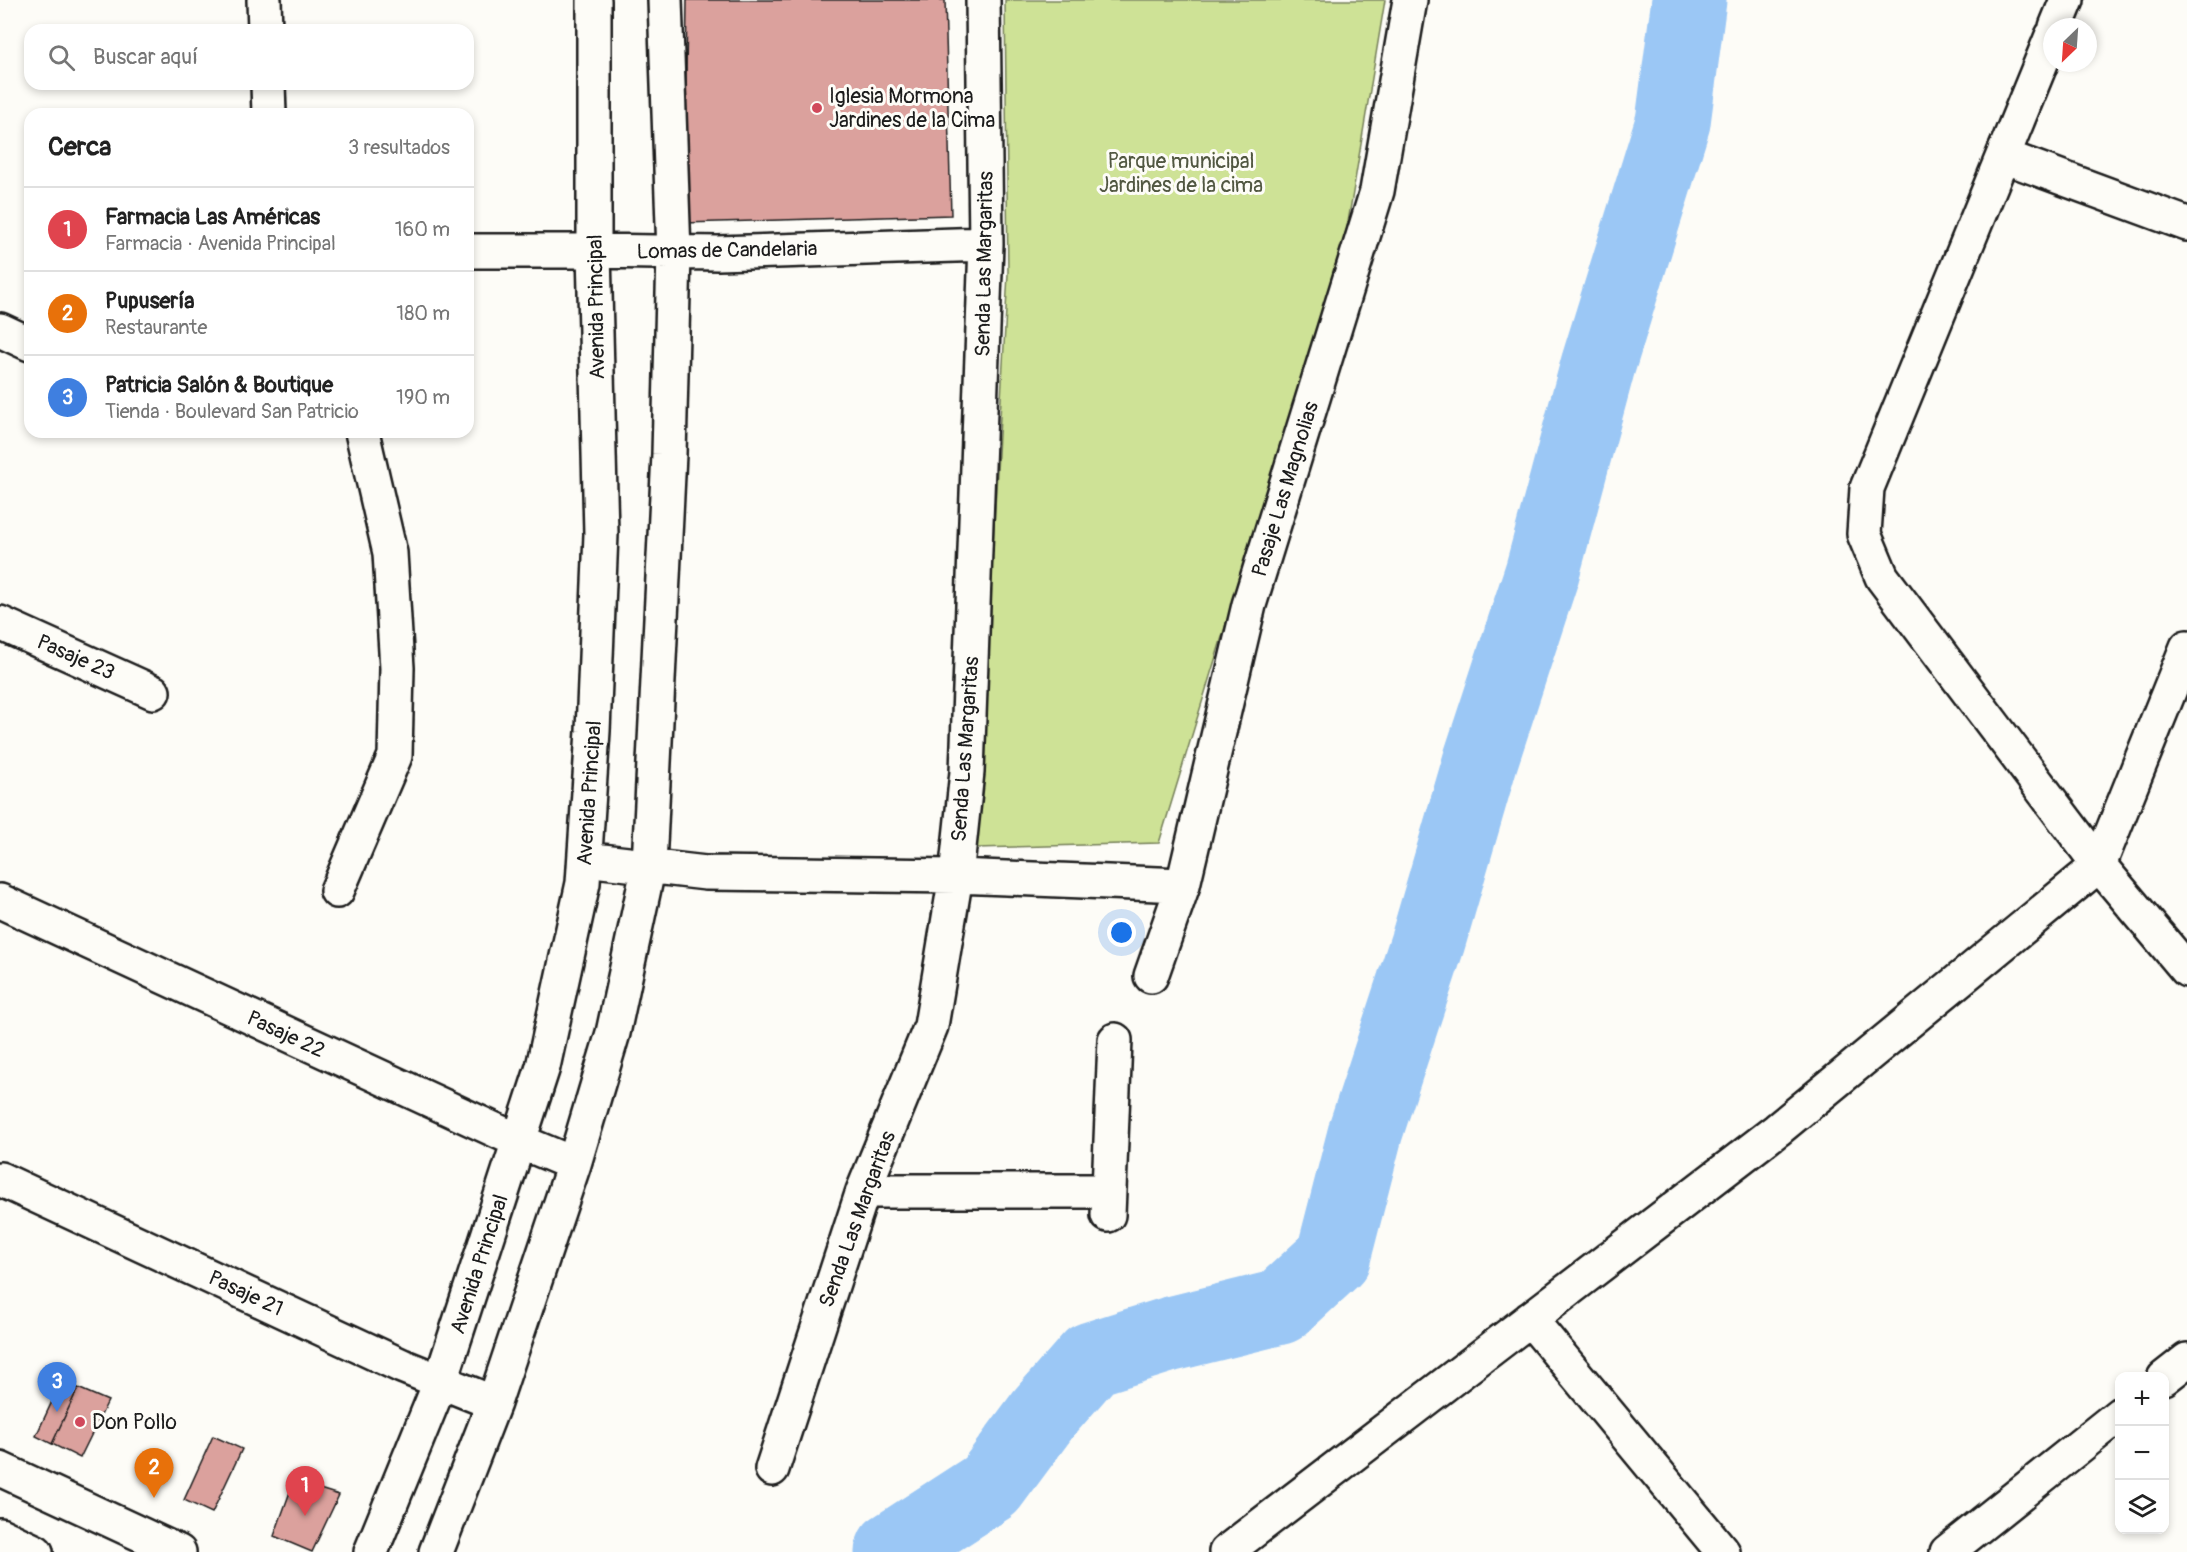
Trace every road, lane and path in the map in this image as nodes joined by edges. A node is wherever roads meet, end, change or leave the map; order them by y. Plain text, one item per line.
1 (264, 0) edge
2 (594, 0) edge
3 (665, 0) edge
4 (983, 0) edge
5 (1410, 0) edge
6 (2067, 0) edge
7 (2060, 18) edge
8 (266, 24) edge
9 (2043, 58) edge
10 (268, 90) edge
11 (269, 108) edge
12 (2003, 156) junction
13 (2187, 224) edge
14 (986, 244) junction
15 (474, 251) edge
16 (594, 251) junction
17 (674, 253) junction
18 (0, 330) edge
19 (24, 341) edge
20 (363, 438) edge
21 (0, 623) edge
22 (2187, 647) edge
23 (153, 692) dead end
24 (585, 859) junction
25 (649, 865) junction
26 (2099, 865) junction
27 (956, 876) junction
28 (1183, 885) junction
29 (337, 891) dead end
30 (0, 901) edge
31 (2187, 970) edge
32 (1151, 976) dead end
33 (1115, 1040) dead end
34 (519, 1141) junction
35 (574, 1164) junction
36 (0, 1179) edge
37 (863, 1191) junction
38 (1530, 1319) junction
39 (2187, 1360) edge
40 (2169, 1374) edge
41 (440, 1383) junction
42 (494, 1403) junction
43 (2115, 1418) edge
44 (772, 1468) dead end
45 (0, 1469) edge
46 (0, 1535) edge
47 (36, 1552) edge
48 (179, 1552) edge
49 (371, 1552) edge
50 (436, 1552) edge
51 (1226, 1552) edge
52 (1723, 1552) edge
53 (1947, 1552) edge

1 - 8 street
2 - 16 street, Avenida Principal
3 - 17 street
4 - 14 street, Senda Las Margaritas
5 - 28 street, Pasaje Las Magnolias
6 - 7 street
9 - 12 street
10 - 11 street
12 - 13 street
12 - 26 street
14 - 17 street, Lomas de Candelaria
14 - 27 street, Senda Las Margaritas
15 - 16 street, Lomas de Candelaria
16 - 17 street, Lomas de Candelaria
16 - 24 street, Avenida Principal
17 - 25 street
18 - 19 street
20 - 29 street
21 - 23 street, Pasaje 23
22 - 26 street
24 - 25 street
24 - 34 street, Avenida Principal
25 - 27 street
25 - 35 street
26 - 31 street
26 - 38 street
27 - 28 street
27 - 37 street, Senda Las Margaritas
28 - 32 street, Pasaje Las Magnolias
30 - 34 street, Pasaje 22
33 - 37 street
34 - 35 street, Pasaje 22
34 - 41 street, Avenida Principal
35 - 42 street
36 - 41 street, Pasaje 21
37 - 44 street, Senda Las Margaritas
38 - 51 street
38 - 52 street
39 - 40 street
41 - 42 street, Pasaje 21
41 - 49 street, Avenida Principal
42 - 50 street
43 - 53 street
45 - 48 street
46 - 47 street

